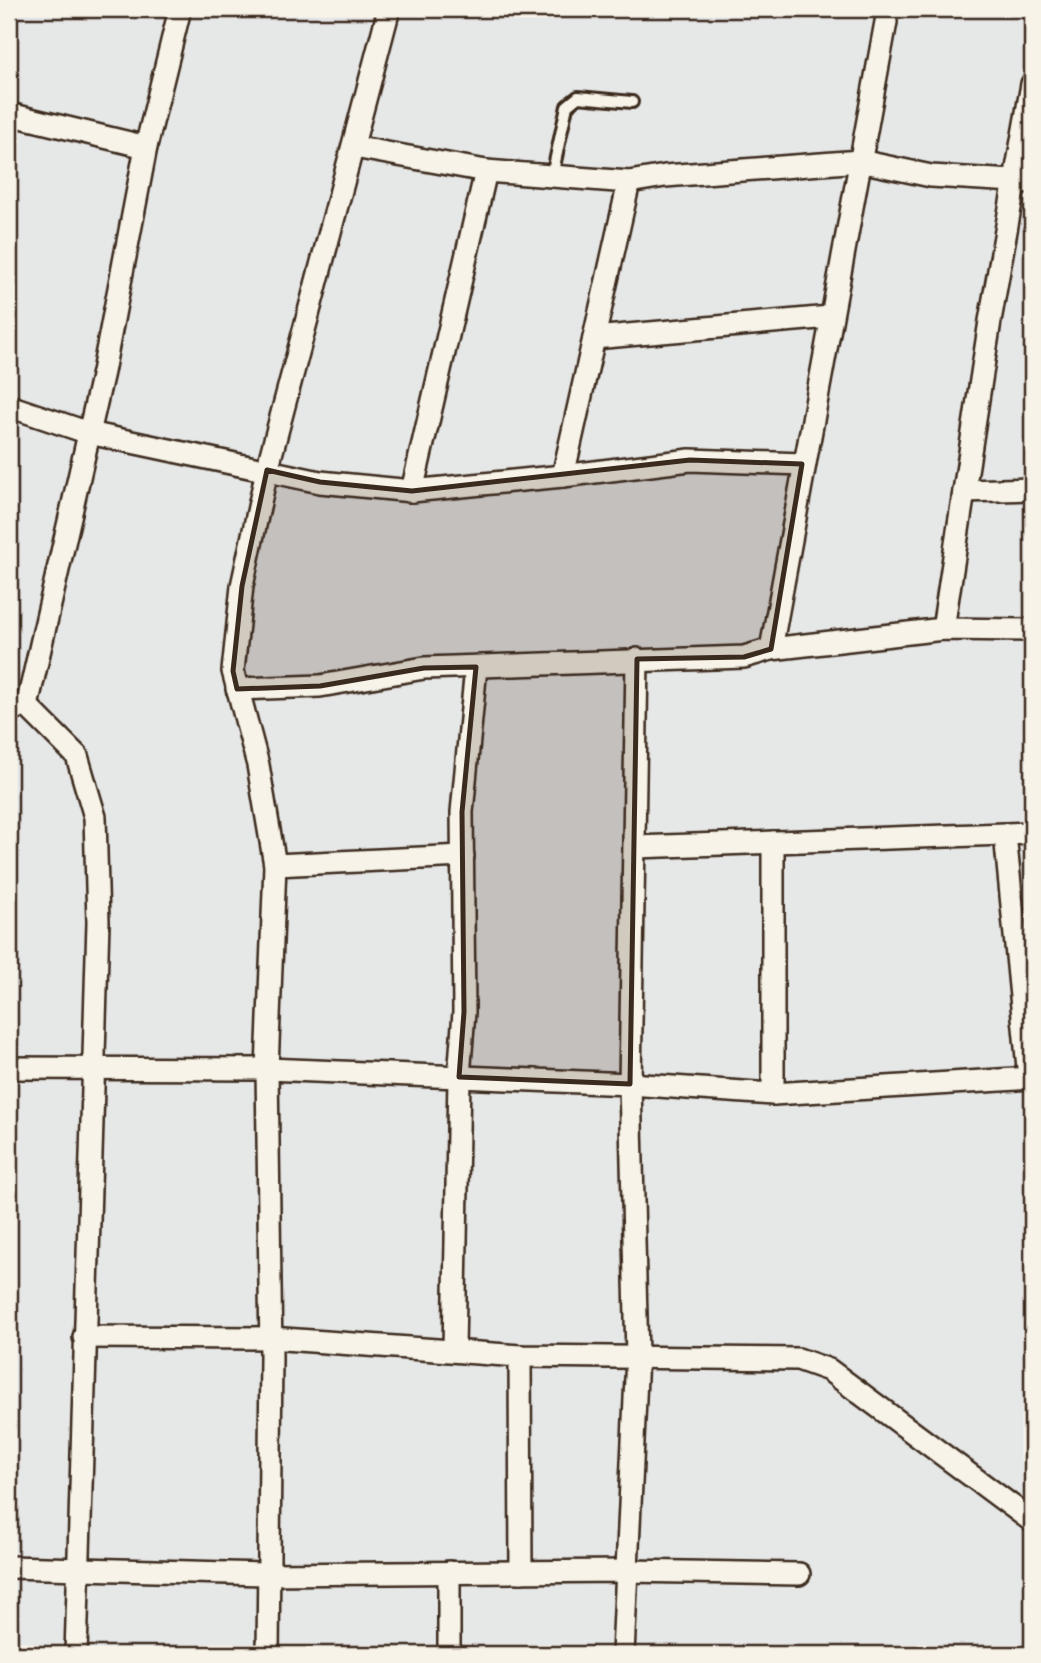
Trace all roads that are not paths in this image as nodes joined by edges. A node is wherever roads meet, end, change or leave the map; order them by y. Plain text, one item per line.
1 (180, 9) edge
2 (390, 9) edge
3 (886, 22) dead end
4 (1032, 84) edge
5 (632, 103) dead end
6 (9, 114) edge
7 (146, 147) junction
8 (354, 147) junction
9 (860, 161) junction
10 (486, 171) junction
11 (552, 176) junction
12 (629, 182) junction
13 (1024, 183) edge
14 (831, 317) junction
15 (594, 338) junction
16 (9, 406) edge
17 (89, 433) junction
18 (802, 464) junction
19 (267, 470) junction
20 (563, 476) junction
21 (1032, 489) edge
22 (412, 491) junction
23 (964, 491) junction
24 (943, 629) junction
25 (1032, 630) edge
26 (771, 649) junction
27 (637, 659) junction
28 (476, 667) junction
29 (237, 689) junction
30 (18, 708) edge
31 (1032, 832) edge
32 (1005, 834) junction
33 (773, 842) junction
34 (635, 847) junction
35 (463, 856) junction
36 (275, 865) junction
37 (9, 1068) edge
38 (92, 1068) junction
39 (267, 1069) junction
40 (458, 1077) junction
41 (1031, 1078) edge
42 (630, 1084) junction
43 (773, 1094) junction
44 (84, 1338) junction
45 (270, 1339) junction
46 (454, 1350) junction
47 (520, 1356) junction
48 (637, 1356) junction
49 (1032, 1521) edge
50 (9, 1567) edge
51 (80, 1569) junction
52 (627, 1571) junction
53 (449, 1572) junction
54 (522, 1572) junction
55 (268, 1574) junction
56 (799, 1574) dead end
57 (76, 1654) edge
58 (268, 1654) edge
59 (449, 1654) edge
60 (623, 1654) edge

1 - 7 street
2 - 8 street
3 - 9 street
4 - 13 street
5 - 11 lane
6 - 7 street
7 - 17 street
8 - 10 street
8 - 19 street
9 - 12 street
9 - 13 street
9 - 14 street
10 - 11 street
10 - 22 street
11 - 12 street
12 - 15 street
13 - 23 street
14 - 15 street
14 - 18 street
15 - 20 street
16 - 17 street
17 - 19 street
17 - 30 street
18 - 20 street
18 - 26 street
19 - 22 street
19 - 29 street
20 - 22 street
21 - 23 street
23 - 24 street
24 - 25 street
24 - 26 street
26 - 27 street
27 - 28 street
27 - 34 street
28 - 29 street
28 - 35 street
29 - 36 street
30 - 38 street
31 - 32 street
32 - 33 street
32 - 41 street
33 - 34 street
33 - 43 street
34 - 42 street
35 - 36 street
35 - 40 street
36 - 39 street
37 - 38 street
38 - 39 street
38 - 44 street
39 - 40 street
39 - 45 street
40 - 42 street
40 - 46 street
41 - 43 street
42 - 43 street
42 - 48 street
44 - 45 street
44 - 51 street
45 - 46 street
45 - 55 street
46 - 47 street
47 - 48 street
47 - 54 street
48 - 49 street
48 - 52 street
50 - 51 street
51 - 55 street
51 - 57 street
52 - 54 street
52 - 56 street
52 - 60 street
53 - 54 street
53 - 55 street
53 - 59 street
55 - 58 street

